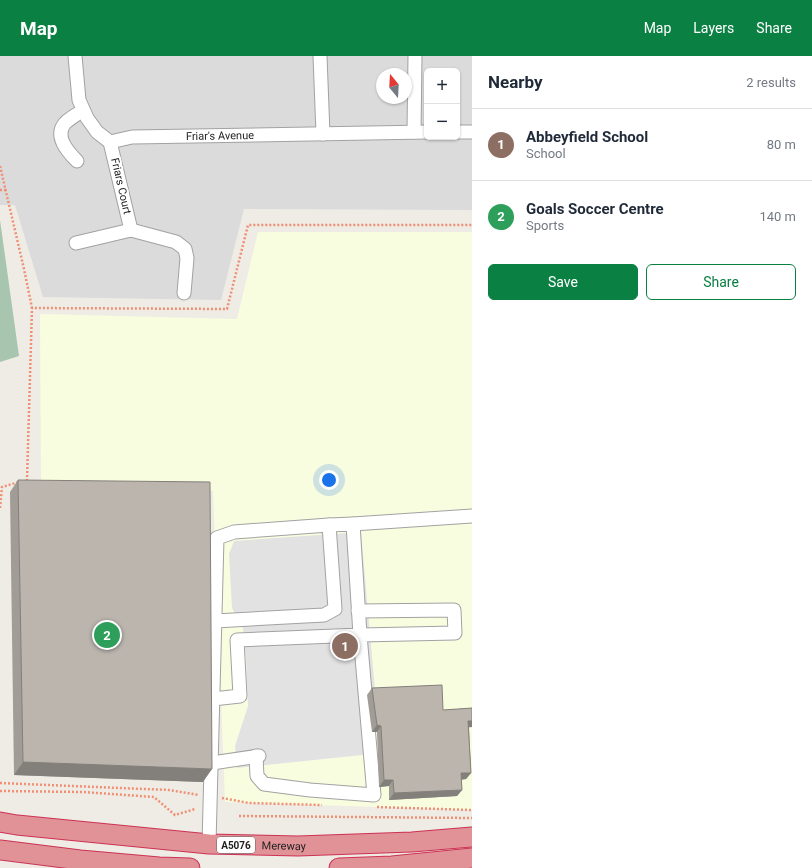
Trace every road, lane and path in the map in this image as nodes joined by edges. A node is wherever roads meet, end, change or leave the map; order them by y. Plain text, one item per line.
1 (75, 56) edge
2 (320, 56) edge
3 (415, 56) edge
4 (84, 110) junction
5 (421, 132) edge
6 (460, 132) edge
7 (472, 132) edge
8 (323, 134) junction
9 (110, 142) junction
10 (77, 161) dead end
11 (0, 166) edge
12 (0, 190) edge
13 (6, 190) junction
14 (472, 225) edge
15 (131, 230) junction
16 (76, 243) dead end
17 (184, 293) dead end
18 (32, 308) junction
19 (0, 508) edge
20 (472, 516) edge
21 (353, 524) junction
22 (329, 525) junction
23 (358, 611) junction
24 (215, 620) junction
25 (360, 635) junction
26 (213, 699) junction
27 (212, 763) junction
28 (0, 783) edge
29 (0, 791) edge
30 (211, 797) junction
31 (328, 806) dead end
32 (376, 807) dead end
33 (195, 809) dead end
34 (472, 810) edge
35 (239, 816) dead end
36 (472, 818) edge
37 (0, 822) edge
38 (472, 837) edge
39 (209, 844) junction
40 (0, 850) edge
41 (472, 858) edge
42 (190, 868) edge
43 (339, 868) edge

1 - 4 street
2 - 8 street
3 - 5 street
4 - 9 street
4 - 10 street
5 - 8 street, Friar's Avenue
6 - 7 street
8 - 9 street, Friar's Avenue
9 - 15 street, Friars Court
11 - 13 path
12 - 13 path
13 - 18 path
14 - 18 path
15 - 16 street, Friars Court
15 - 17 street, Friars Court
18 - 19 path
20 - 21 street
21 - 22 street
21 - 23 street
22 - 24 street
22 - 24 street
23 - 25 street
23 - 25 street
24 - 26 street
25 - 26 street
25 - 27 street
26 - 27 street
27 - 30 street
28 - 30 path
29 - 33 path
30 - 31 path
30 - 39 street
32 - 34 path
35 - 36 path
37 - 39 highway, Mereway / A5076
38 - 39 highway, Mereway / A5076
40 - 42 highway
41 - 43 highway

